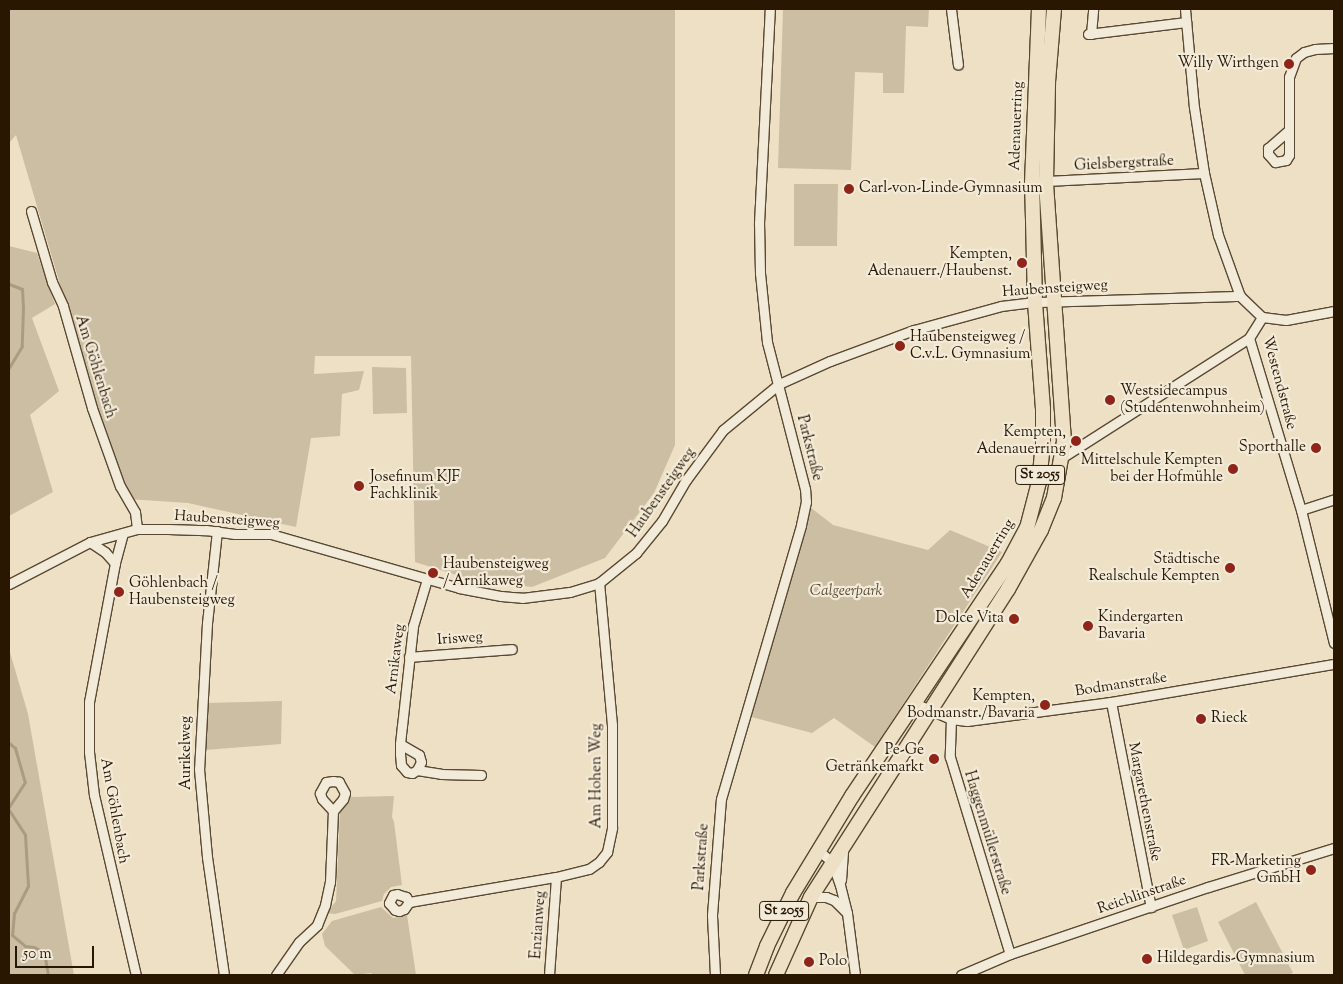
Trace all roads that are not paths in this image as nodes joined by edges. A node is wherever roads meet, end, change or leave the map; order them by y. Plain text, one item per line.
1 (770, 9) edge
2 (951, 9) edge
3 (1039, 9) edge
4 (1054, 9) edge
5 (1093, 9) edge
6 (1185, 9) edge
7 (1186, 22) junction
8 (1334, 48) edge
9 (958, 65) dead end
10 (1289, 130) dead end
11 (1204, 173) junction
12 (1046, 181) junction
13 (31, 211) dead end
14 (1240, 296) junction
15 (1054, 301) junction
16 (1035, 302) junction
17 (1334, 310) edge
18 (1262, 317) junction
19 (1249, 338) junction
20 (779, 384) junction
21 (1063, 457) junction
22 (1334, 500) edge
23 (1301, 510) junction
24 (137, 529) junction
25 (217, 531) junction
26 (123, 533) junction
27 (90, 542) junction
28 (115, 563) junction
29 (427, 579) junction
30 (599, 583) junction
31 (9, 584) edge
32 (1334, 642) edge
33 (512, 649) dead end
34 (409, 657) junction
35 (1334, 664) edge
36 (1111, 702) junction
37 (914, 703) junction
38 (928, 710) junction
39 (951, 719) junction
40 (400, 744) junction
41 (417, 770) junction
42 (482, 775) dead end
43 (333, 811) dead end
44 (844, 845) junction
45 (1334, 848) edge
46 (819, 851) junction
47 (832, 862) junction
48 (556, 877) junction
49 (840, 886) junction
50 (811, 897) junction
51 (409, 902) dead end
52 (1151, 907) junction
53 (847, 913) junction
54 (1010, 954) junction
55 (136, 975) edge
56 (224, 975) edge
57 (276, 975) edge
58 (549, 975) edge
59 (715, 975) edge
60 (756, 975) edge
61 (776, 975) edge
62 (855, 975) edge
63 (961, 975) edge

1 - 20 street, Parkstraße
2 - 9 street
3 - 16 main road, Adenauerring / St 2055
4 - 12 main road, Adenauerring / St 2055
5 - 7 street
6 - 7 street, Westendstraße
7 - 11 street, Westendstraße
8 - 10 street
11 - 12 street, Gielsbergstraße
11 - 14 street, Westendstraße
12 - 15 main road, Adenauerring / St 2055
13 - 24 street, Am Göhlenbach
14 - 15 street, Haubensteigweg
14 - 18 street, Westendstraße
15 - 16 street, Haubensteigweg
15 - 21 main road, Adenauerring / St 2055
16 - 20 street, Haubensteigweg
16 - 37 main road, Adenauerring / St 2055
17 - 18 street
18 - 19 street, Westendstraße
19 - 21 street
19 - 23 street, Westendstraße
20 - 30 street, Haubensteigweg
20 - 59 street, Parkstraße
21 - 38 main road, Adenauerring / St 2055
22 - 23 street
23 - 32 street, Westendstraße
24 - 25 street, Haubensteigweg
24 - 26 street, Haubensteigweg
25 - 29 street, Haubensteigweg
25 - 56 street, Aurikelweg
26 - 27 street, Haubensteigweg
26 - 28 street, Am Göhlenbach
27 - 28 street
27 - 31 street, Haubensteigweg
28 - 55 street, Am Göhlenbach
29 - 30 street, Haubensteigweg
29 - 34 street, Arnikaweg
30 - 48 street, Am Hohen Weg
33 - 34 street, Irisweg
34 - 40 street, Arnikaweg
35 - 36 street, Bodmanstraße
36 - 39 street, Bodmanstraße
36 - 52 street, Margarethenstraße
37 - 38 street, Bodmanstraße
37 - 46 main road, Adenauerring / St 2055
38 - 39 street, Bodmanstraße
38 - 44 main road, Adenauerring / St 2055
39 - 54 street, Haggenmüllerstraße
40 - 41 street
40 - 41 street, Arnikaweg
41 - 42 street, Arnikaweg
43 - 57 street
44 - 47 main road, Adenauerring / St 2055
44 - 49 street
45 - 52 street, Reichlinstraße
46 - 47 street
46 - 60 main road, Adenauerring / St 2055
47 - 49 street
47 - 50 main road, Adenauerring / St 2055
48 - 51 street, Am Hohen Weg
48 - 58 street, Enzianweg
49 - 53 street
50 - 53 street
50 - 61 main road, Adenauerring / St 2055
52 - 54 street, Reichlinstraße
53 - 62 street
54 - 63 street, Reichlinstraße

